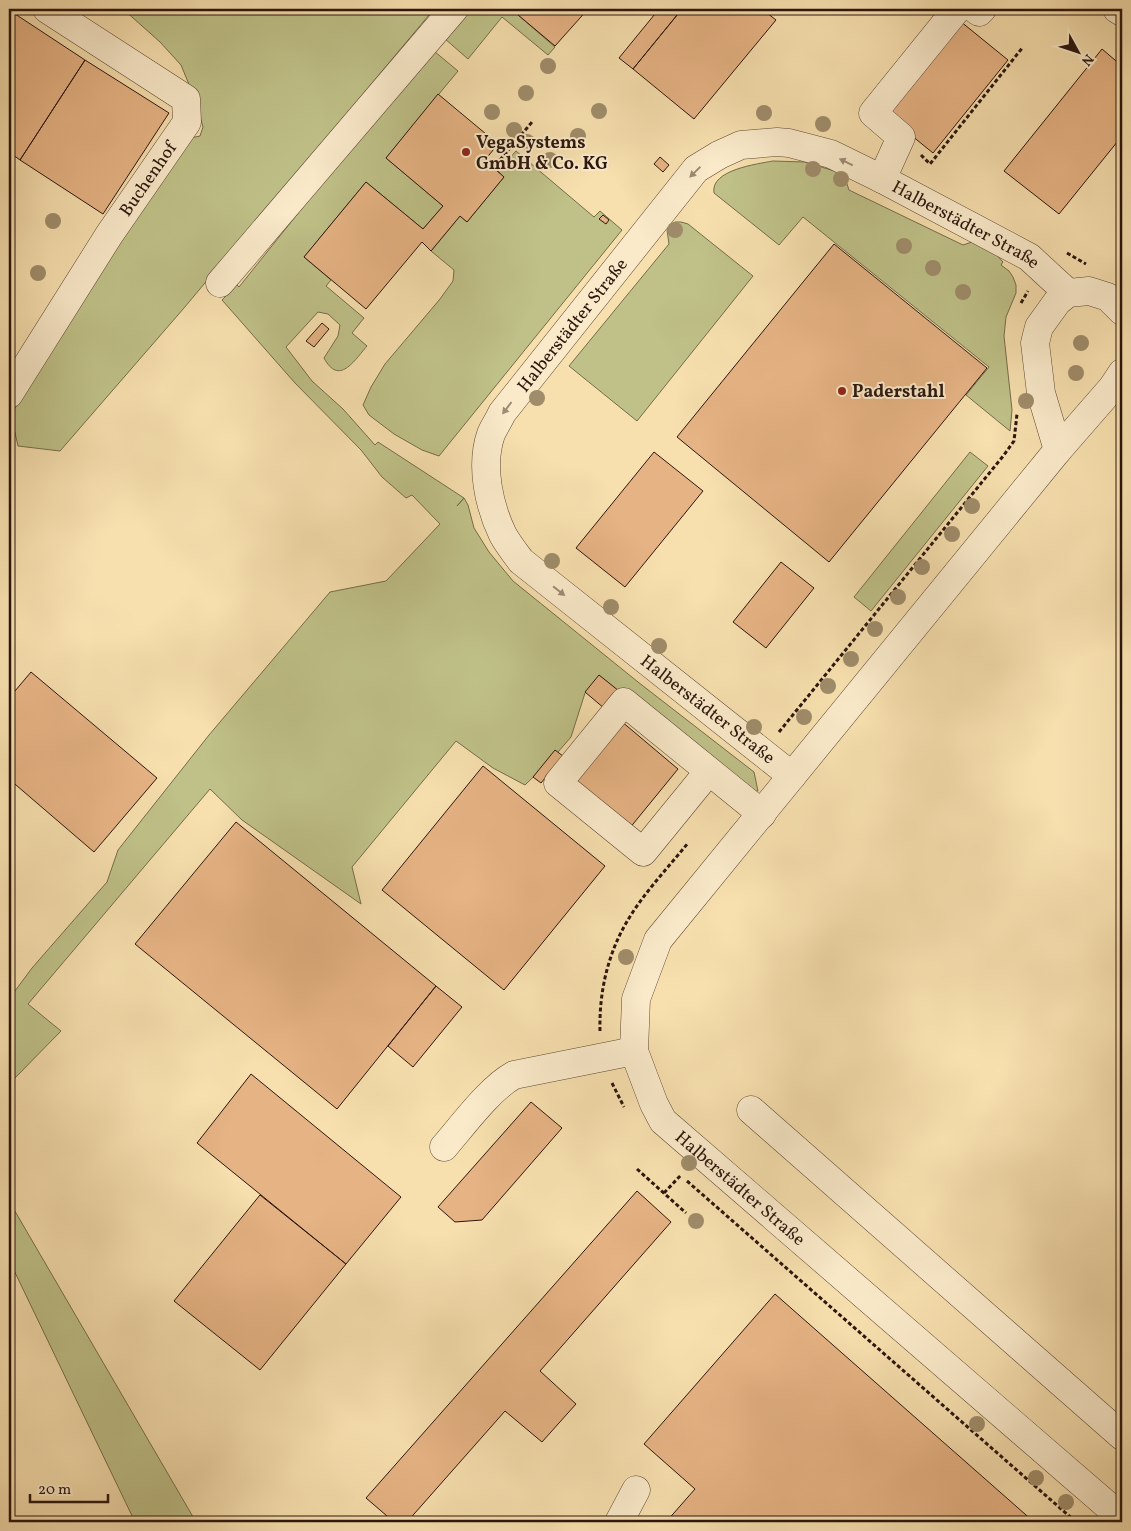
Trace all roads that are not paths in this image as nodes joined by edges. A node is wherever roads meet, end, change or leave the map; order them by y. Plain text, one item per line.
1 (47, 9) edge
2 (454, 9) edge
3 (957, 9) edge
4 (975, 9) edge
5 (982, 9) edge
6 (1116, 9) edge
7 (1122, 12) edge
8 (882, 179) junction
9 (220, 283) dead end
10 (1058, 284) junction
11 (1122, 311) edge
12 (1122, 373) edge
13 (9, 394) edge
14 (1058, 450) junction
15 (709, 772) junction
16 (792, 776) junction
17 (762, 814) junction
18 (634, 1051) junction
19 (751, 1110) dead end
20 (444, 1147) dead end
21 (1122, 1436) edge
22 (636, 1490) dead end
23 (1122, 1518) edge
24 (619, 1522) edge

1 - 13 street, Buchenhof
2 - 9 street
3 - 8 street
4 - 5 street
6 - 7 street
8 - 10 street, Halberstädter Straße
8 -> 16 street, Halberstädter Straße
10 - 11 street
10 - 14 street
12 - 14 street, Halberstädter Straße
14 - 16 street, Halberstädter Straße
15 - 15 street
15 - 17 street
16 - 17 street, Halberstädter Straße
17 - 18 street, Halberstädter Straße
18 - 20 street
18 - 23 street, Halberstädter Straße
19 - 21 street
22 - 24 street

